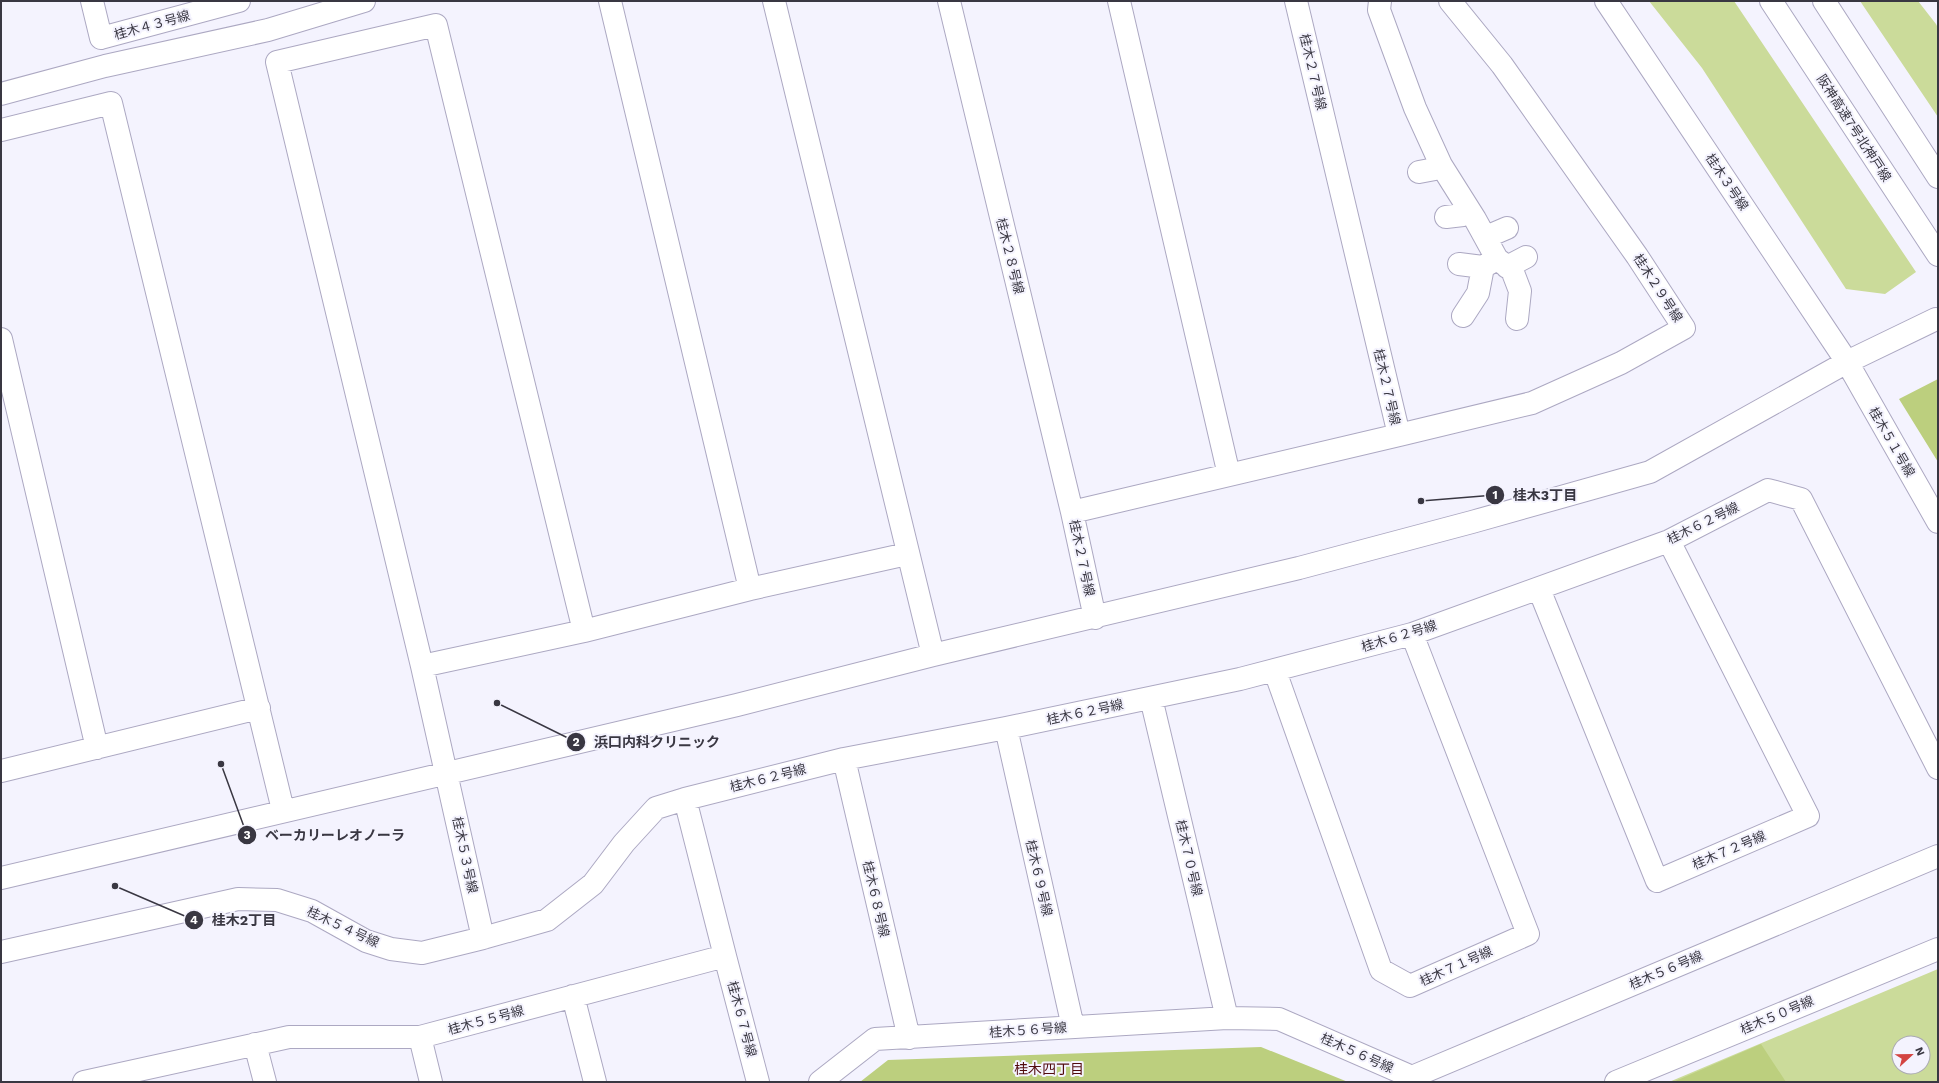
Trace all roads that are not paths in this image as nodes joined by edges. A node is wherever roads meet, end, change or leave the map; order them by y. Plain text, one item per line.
1 (92, 1) edge
2 (239, 1) edge
3 (364, 1) edge
4 (610, 1) edge
5 (774, 1) edge
6 (949, 1) edge
7 (1119, 1) edge
8 (1296, 1) edge
9 (1380, 1) edge
10 (1450, 1) edge
11 (1606, 1) edge
12 (1771, 1) edge
13 (1824, 1) edge
14 (1, 94) edge
15 (1, 130) edge
16 (1441, 165) junction
17 (1419, 172) dead end
18 (1938, 177) edge
19 (1470, 212) junction
20 (1446, 217) dead end
21 (1507, 228) dead end
22 (1486, 237) junction
23 (1938, 255) edge
24 (1503, 263) junction
25 (1459, 264) dead end
26 (1463, 316) dead end
27 (1516, 319) dead end
28 (1936, 319) dead end
29 (1, 339) edge
30 (1847, 362) junction
31 (1399, 435) junction
32 (1229, 475) junction
33 (1072, 512) junction
34 (1938, 522) edge
35 (1669, 541) junction
36 (907, 554) junction
37 (1539, 588) junction
38 (750, 589) junction
39 (1095, 618) junction
40 (584, 631) junction
41 (1412, 634) junction
42 (933, 655) junction
43 (422, 666) junction
44 (1275, 671) junction
45 (1151, 698) junction
46 (259, 708) junction
47 (1006, 728) junction
48 (97, 748) junction
49 (844, 759) junction
50 (1938, 768) edge
51 (1, 771) edge
52 (447, 772) junction
53 (685, 799) junction
54 (283, 810) junction
55 (1938, 856) edge
56 (1, 878) edge
57 (483, 938) junction
58 (1938, 949) edge
59 (1, 952) edge
60 (725, 956) junction
61 (573, 996) junction
62 (1227, 1018) junction
63 (1073, 1027) junction
64 (420, 1037) junction
65 (909, 1038) junction
66 (255, 1044) junction
67 (1417, 1079) edge
68 (96, 1081) edge
69 (265, 1082) edge
70 (431, 1082) edge
71 (595, 1082) edge
72 (758, 1082) edge
73 (820, 1082) edge
74 (1616, 1082) edge

1 - 2 main road, 桂木４３号線
3 - 14 main road
4 - 38 main road
5 - 36 main road
6 - 33 main road, 桂木２８号線
7 - 32 main road
8 - 31 main road, 桂木２７号線
9 - 16 main road
10 - 31 main road, 桂木２９号線
11 - 30 main road, 桂木３号線
12 - 23 main road, 阪神高速7号北神戸線
13 - 18 main road
15 - 46 main road
16 - 17 main road
16 - 19 main road
19 - 20 main road
19 - 22 main road
21 - 22 main road
22 - 24 main road
24 - 25 main road
24 - 26 main road
24 - 27 main road
28 - 30 main road
29 - 48 main road
30 - 34 main road, 桂木５１号線
30 - 39 main road
31 - 32 main road, 桂木２７号線
32 - 33 main road, 桂木２７号線
33 - 39 main road, 桂木２７号線
35 - 37 main road, 桂木６２号線
35 - 37 main road, 桂木７２号線
35 - 50 main road, 桂木６２号線
36 - 38 main road
36 - 42 main road
37 - 41 main road, 桂木６２号線
38 - 40 main road
39 - 42 main road
40 - 43 main road
40 - 43 main road, 桂木５３号線
41 - 44 main road, 桂木６２号線
41 - 44 main road, 桂木７１号線
42 - 52 main road
43 - 52 main road, 桂木５３号線
44 - 45 main road, 桂木６２号線
45 - 47 main road, 桂木６２号線
45 - 62 main road, 桂木７０号線
46 - 48 main road
46 - 54 main road
47 - 49 main road, 桂木６２号線
47 - 63 main road, 桂木６９号線
48 - 51 main road
49 - 53 main road, 桂木６２号線
49 - 65 main road, 桂木６８号線
52 - 54 main road
52 - 57 main road, 桂木５３号線
53 - 57 main road, 桂木５４号線
53 - 60 main road
54 - 56 main road
55 - 67 main road, 桂木５６号線
57 - 59 main road, 桂木５４号線
58 - 74 main road, 桂木５０号線
60 - 61 main road, 桂木５５号線
60 - 72 main road, 桂木６７号線
61 - 64 main road, 桂木５５号線
61 - 71 main road
62 - 63 main road, 桂木５６号線
62 - 67 main road, 桂木５６号線
63 - 65 main road, 桂木５６号線
64 - 66 main road, 桂木５５号線
64 - 70 main road
65 - 73 main road, 桂木５６号線
66 - 68 main road, 桂木５５号線
66 - 69 main road

